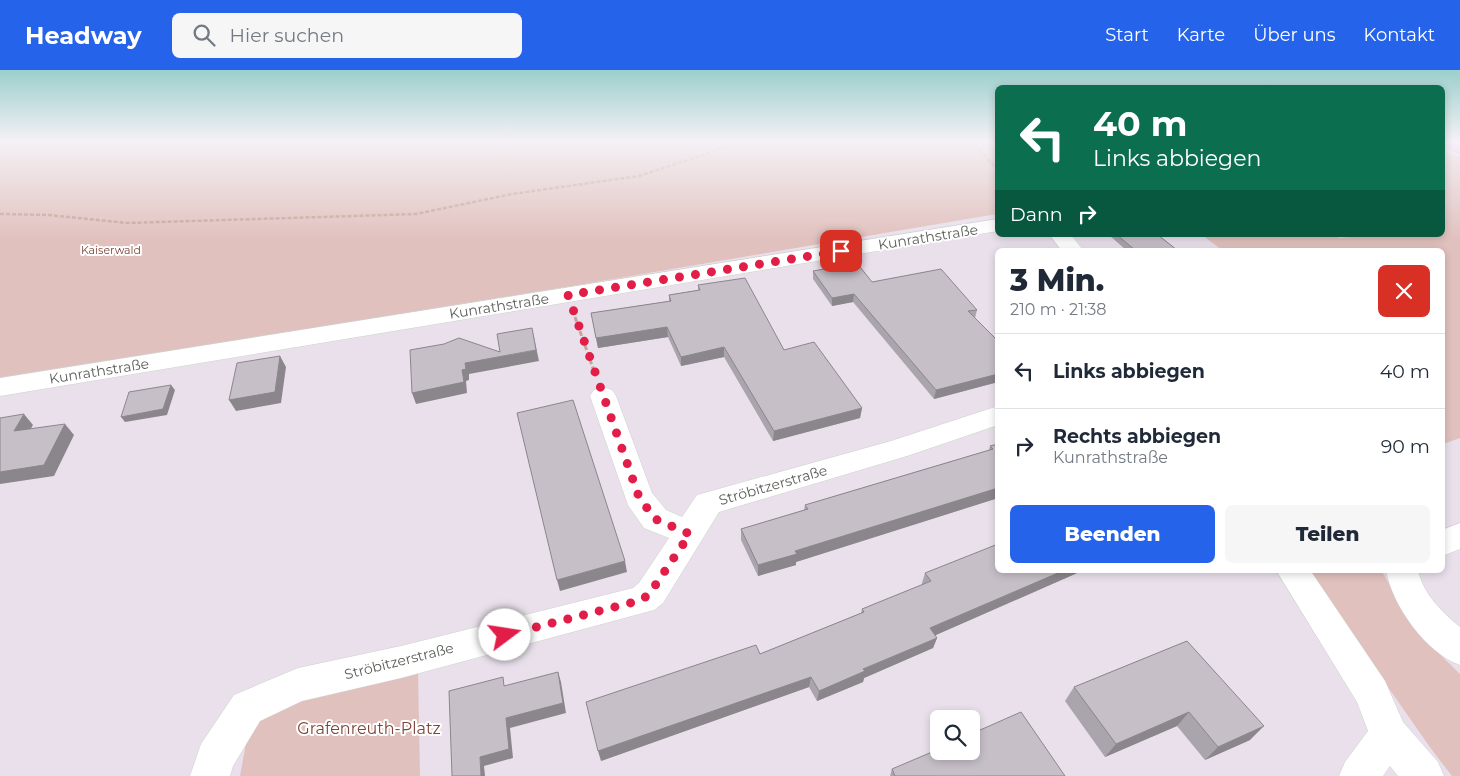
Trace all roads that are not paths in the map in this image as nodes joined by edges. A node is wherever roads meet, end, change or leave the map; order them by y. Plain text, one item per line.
1 (995, 225) edge
2 (1062, 237) edge
3 (1070, 248) edge
4 (0, 387) edge
5 (603, 396) road end
6 (995, 416) edge
7 (690, 534) junction
8 (1460, 536) edge
9 (1445, 542) edge
10 (1294, 573) edge
11 (1402, 573) edge
12 (1460, 649) edge
13 (1390, 734) junction
14 (210, 776) edge
15 (1359, 776) edge
16 (1424, 776) edge

1 - 4 street, Kunrathstraße
2 - 3 street
5 - 7 street
6 - 7 street, Ströbitzerstraße
7 - 14 street, Ströbitzerstraße
8 - 9 street
10 - 13 street
11 - 12 street
13 - 15 street
13 - 16 street

